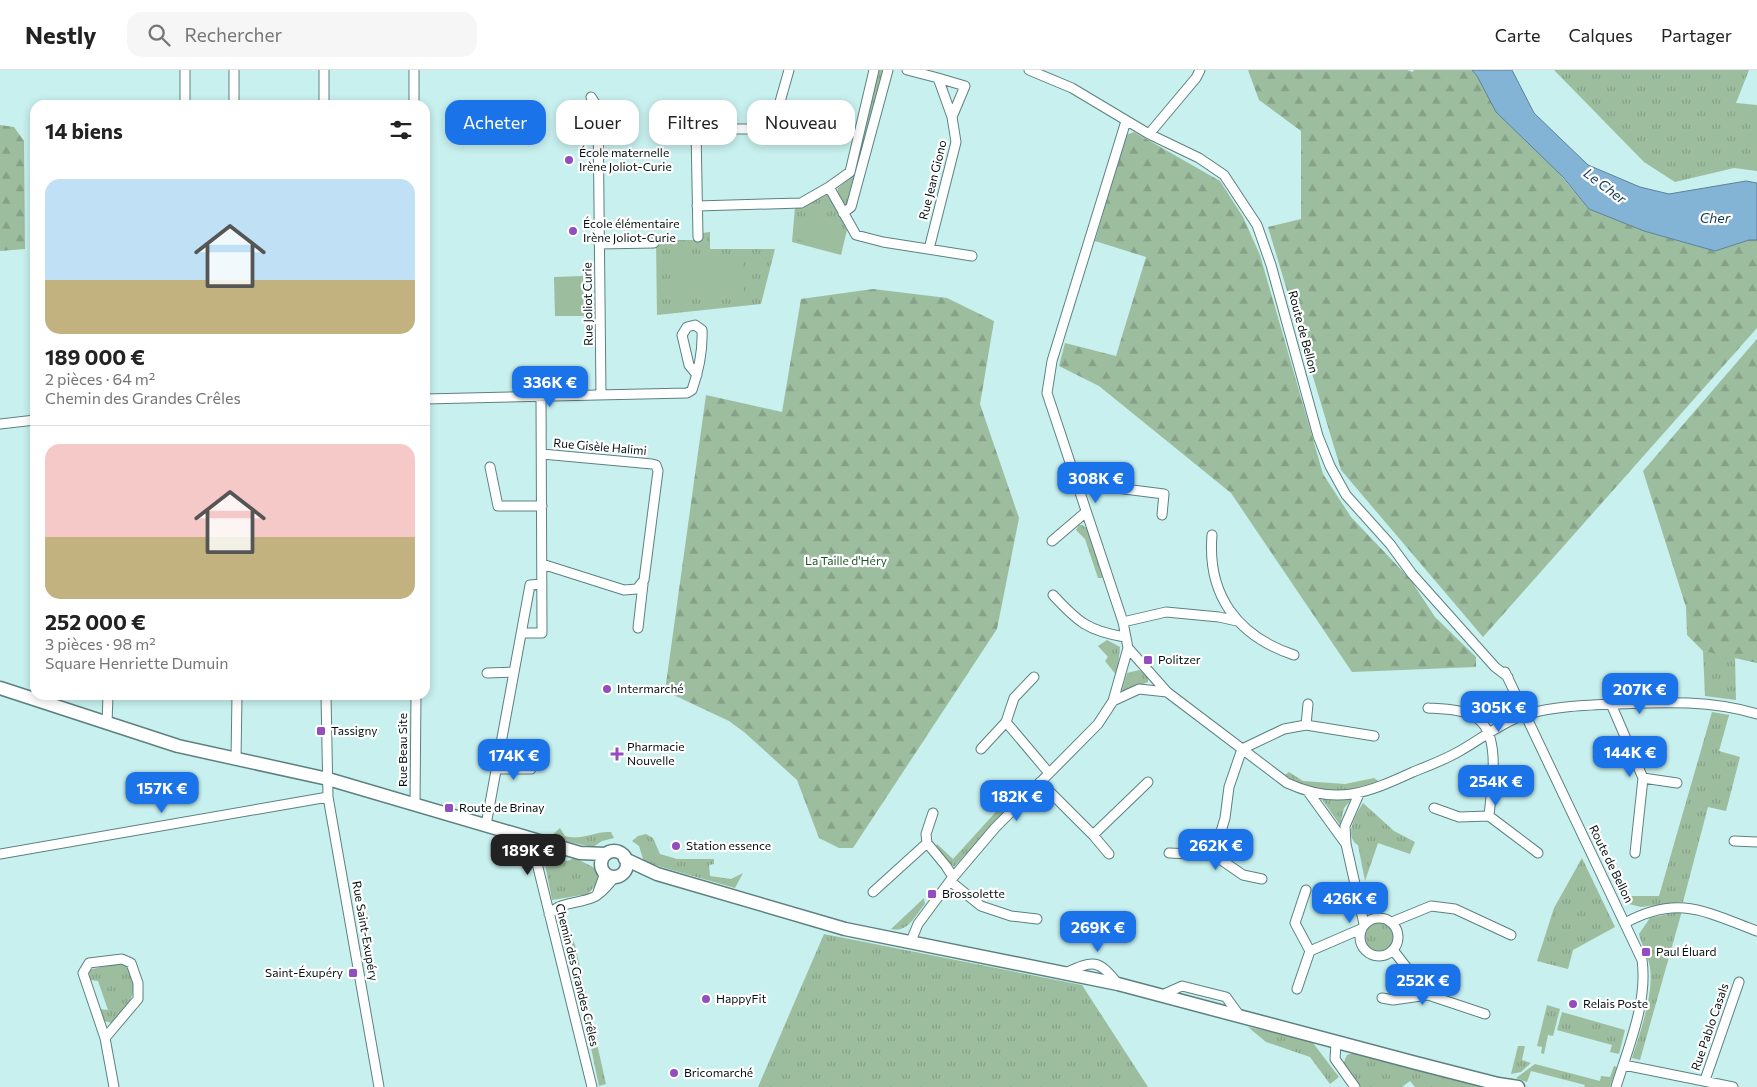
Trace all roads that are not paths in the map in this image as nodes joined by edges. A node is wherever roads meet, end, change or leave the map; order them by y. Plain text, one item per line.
1 (185, 70) edge
2 (234, 70) edge
3 (324, 70) edge
4 (414, 70) edge
5 (789, 70) edge
6 (874, 70) edge
7 (888, 70) edge
8 (907, 70) edge
9 (1029, 70) edge
10 (1200, 70) edge
11 (938, 78) junction
12 (591, 97) dead end
13 (185, 100) edge
14 (234, 100) edge
15 (324, 100) edge
16 (414, 100) edge
17 (952, 117) junction
18 (1126, 121) junction
19 (1149, 134) junction
20 (829, 187) junction
21 (697, 206) junction
22 (844, 212) junction
23 (698, 237) dead end
24 (654, 243) dead end
25 (600, 244) junction
26 (929, 249) junction
27 (972, 256) dead end
28 (697, 375) junction
29 (601, 395) junction
30 (541, 396) junction
31 (430, 399) edge
32 (30, 421) edge
33 (0, 424) edge
34 (542, 454) junction
35 (490, 467) dead end
36 (1077, 483) junction
37 (542, 506) junction
38 (1086, 512) junction
39 (1162, 515) dead end
40 (1212, 535) dead end
41 (1052, 541) dead end
42 (542, 564) junction
43 (542, 584) junction
44 (643, 584) junction
45 (1053, 595) dead end
46 (1223, 603) junction
47 (1219, 617) junction
48 (1237, 621) junction
49 (1123, 622) junction
50 (638, 628) dead end
51 (522, 633) junction
52 (1125, 637) junction
53 (1128, 648) junction
54 (1294, 655) dead end
55 (514, 672) junction
56 (487, 673) dead end
57 (1034, 677) dead end
58 (0, 688) edge
59 (1166, 692) junction
60 (30, 698) edge
61 (37, 700) edge
62 (108, 700) edge
63 (236, 700) edge
64 (326, 700) edge
65 (416, 700) edge
66 (1113, 701) junction
67 (1308, 704) dead end
68 (1611, 704) junction
69 (1428, 708) dead end
70 (1757, 714) edge
71 (1524, 716) junction
72 (1006, 722) junction
73 (107, 723) junction
74 (1306, 725) junction
75 (1487, 733) junction
76 (1374, 736) dead end
77 (981, 749) dead end
78 (1242, 749) junction
79 (236, 759) junction
80 (497, 769) junction
81 (531, 769) dead end
82 (1049, 773) junction
83 (1643, 778) junction
84 (328, 779) junction
85 (1040, 782) junction
86 (1148, 782) dead end
87 (1677, 784) dead end
88 (1309, 793) junction
89 (1359, 794) junction
90 (328, 797) junction
91 (415, 804) junction
92 (1434, 808) dead end
93 (933, 813) dead end
94 (1488, 816) junction
95 (486, 825) junction
96 (1094, 835) junction
97 (533, 839) junction
98 (1734, 841) dead end
99 (1757, 842) edge
100 (927, 843) junction
101 (1346, 844) junction
102 (580, 852) junction
103 (1538, 853) dead end
104 (1635, 853) dead end
105 (0, 854) edge
106 (606, 854) junction
107 (1109, 854) dead end
108 (1169, 854) dead end
109 (1214, 856) junction
110 (625, 859) junction
111 (611, 872) junction
112 (657, 874) junction
113 (951, 879) junction
114 (1262, 879) dead end
115 (1306, 890) dead end
116 (873, 892) dead end
117 (549, 914) junction
118 (1037, 919) dead end
119 (1392, 922) junction
120 (1625, 923) junction
121 (1363, 927) junction
122 (1757, 930) edge
123 (1511, 935) dead end
124 (910, 942) junction
125 (1393, 950) junction
126 (1310, 951) junction
127 (1739, 982) dead end
128 (1297, 989) dead end
129 (1428, 995) junction
130 (1382, 998) dead end
131 (1486, 1014) dead end
132 (105, 1038) junction
133 (1336, 1042) junction
134 (1624, 1068) junction
135 (1705, 1080) junction
136 (1501, 1086) edge
137 (114, 1087) edge
138 (379, 1087) edge
139 (592, 1087) edge
140 (1355, 1087) edge
141 (1518, 1087) edge
142 (1616, 1087) edge
143 (1622, 1087) edge
144 (1733, 1087) edge

1 - 13 street
2 - 14 street
3 - 15 street
4 - 16 street
5 - 21 street
6 - 20 street
7 - 22 street
8 - 11 street
9 - 18 street, Route de Bellon
10 - 19 street
11 - 17 street, Rue Jean Giono
11 - 17 street
12 - 25 street, Rue Joliot Curie
17 - 26 street, Rue Jean Giono
18 - 19 street, Route de Bellon
18 - 36 street
19 - 71 street, Route de Bellon
20 - 21 street
20 - 22 street
21 - 23 street
22 - 26 street
24 - 25 street
25 - 29 street, Rue Joliot Curie
26 - 27 street
28 - 28 street
28 - 29 street
29 - 30 street
30 - 31 street
30 - 34 street
32 - 33 street
34 - 37 street
34 - 44 street, Rue Gisèle Halimi
35 - 37 street
36 - 38 street
36 - 39 street
37 - 42 street
38 - 41 street
38 - 49 street
40 - 46 street
42 - 43 street
42 - 44 street
43 - 51 street
43 - 51 street
44 - 50 street, Rue Gisèle Halimi
45 - 52 street
46 - 47 street
46 - 48 street
47 - 48 street
47 - 49 street
48 - 54 street
49 - 52 street
51 - 55 street
52 - 53 street
53 - 59 street
53 - 66 street
55 - 56 street
55 - 80 street
57 - 72 street
58 - 60 main road
59 - 66 street
59 - 78 street
61 - 73 main road
62 - 73 street
63 - 79 street
64 - 84 street, Rue Saint-Exupéry
65 - 91 street, Rue Beau Site
66 - 82 street
67 - 74 street
68 - 70 street
68 - 71 street
68 - 83 street
69 - 75 street
71 - 75 street
71 - 120 street, Route de Bellon
72 - 77 street
72 - 82 street
73 - 79 main road
74 - 76 street
74 - 78 street
75 - 89 street
75 - 94 street
78 - 88 street
78 - 109 street
79 - 84 main road
80 - 81 street
80 - 95 street
82 - 85 street
83 - 87 street
83 - 104 street
84 - 90 street, Rue Saint-Exupéry
84 - 91 main road
85 - 96 street
85 - 113 street
86 - 96 street
88 - 89 street
88 - 101 street
89 - 101 street
90 - 105 street
90 - 138 street, Rue Saint-Exupéry
91 - 95 main road
92 - 94 street
93 - 100 street
94 - 103 street
95 - 97 main road
96 - 107 street
97 - 102 main road
97 - 117 street, Chemin des Grandes Crêles
98 - 99 street
100 - 113 street
100 - 116 street
101 - 121 street
102 - 106 main road
102 - 111 main road
106 - 110 main road
106 - 111 main road
108 - 109 street
109 - 114 street
110 - 111 main road
110 - 112 main road
111 - 112 main road
111 - 117 street
112 - 124 main road
113 - 118 street
113 - 124 street
115 - 126 street
117 - 139 street, Chemin des Grandes Crêles
119 - 121 street
119 - 123 street
119 - 125 street
120 - 122 street
120 - 134 street, Route de Bellon
121 - 125 street
121 - 126 street
124 - 133 main road
125 - 129 street
126 - 128 street
127 - 135 street, Rue Pablo Casals
129 - 130 street
129 - 131 street
132 - 132 street
132 - 137 street
133 - 136 main road
133 - 140 street
134 - 135 street, Rue Pablo Casals
134 - 142 street, Route de Bellon
134 - 143 street, Route de Bellon
135 - 144 street, Rue Pablo Casals
136 - 141 main road

